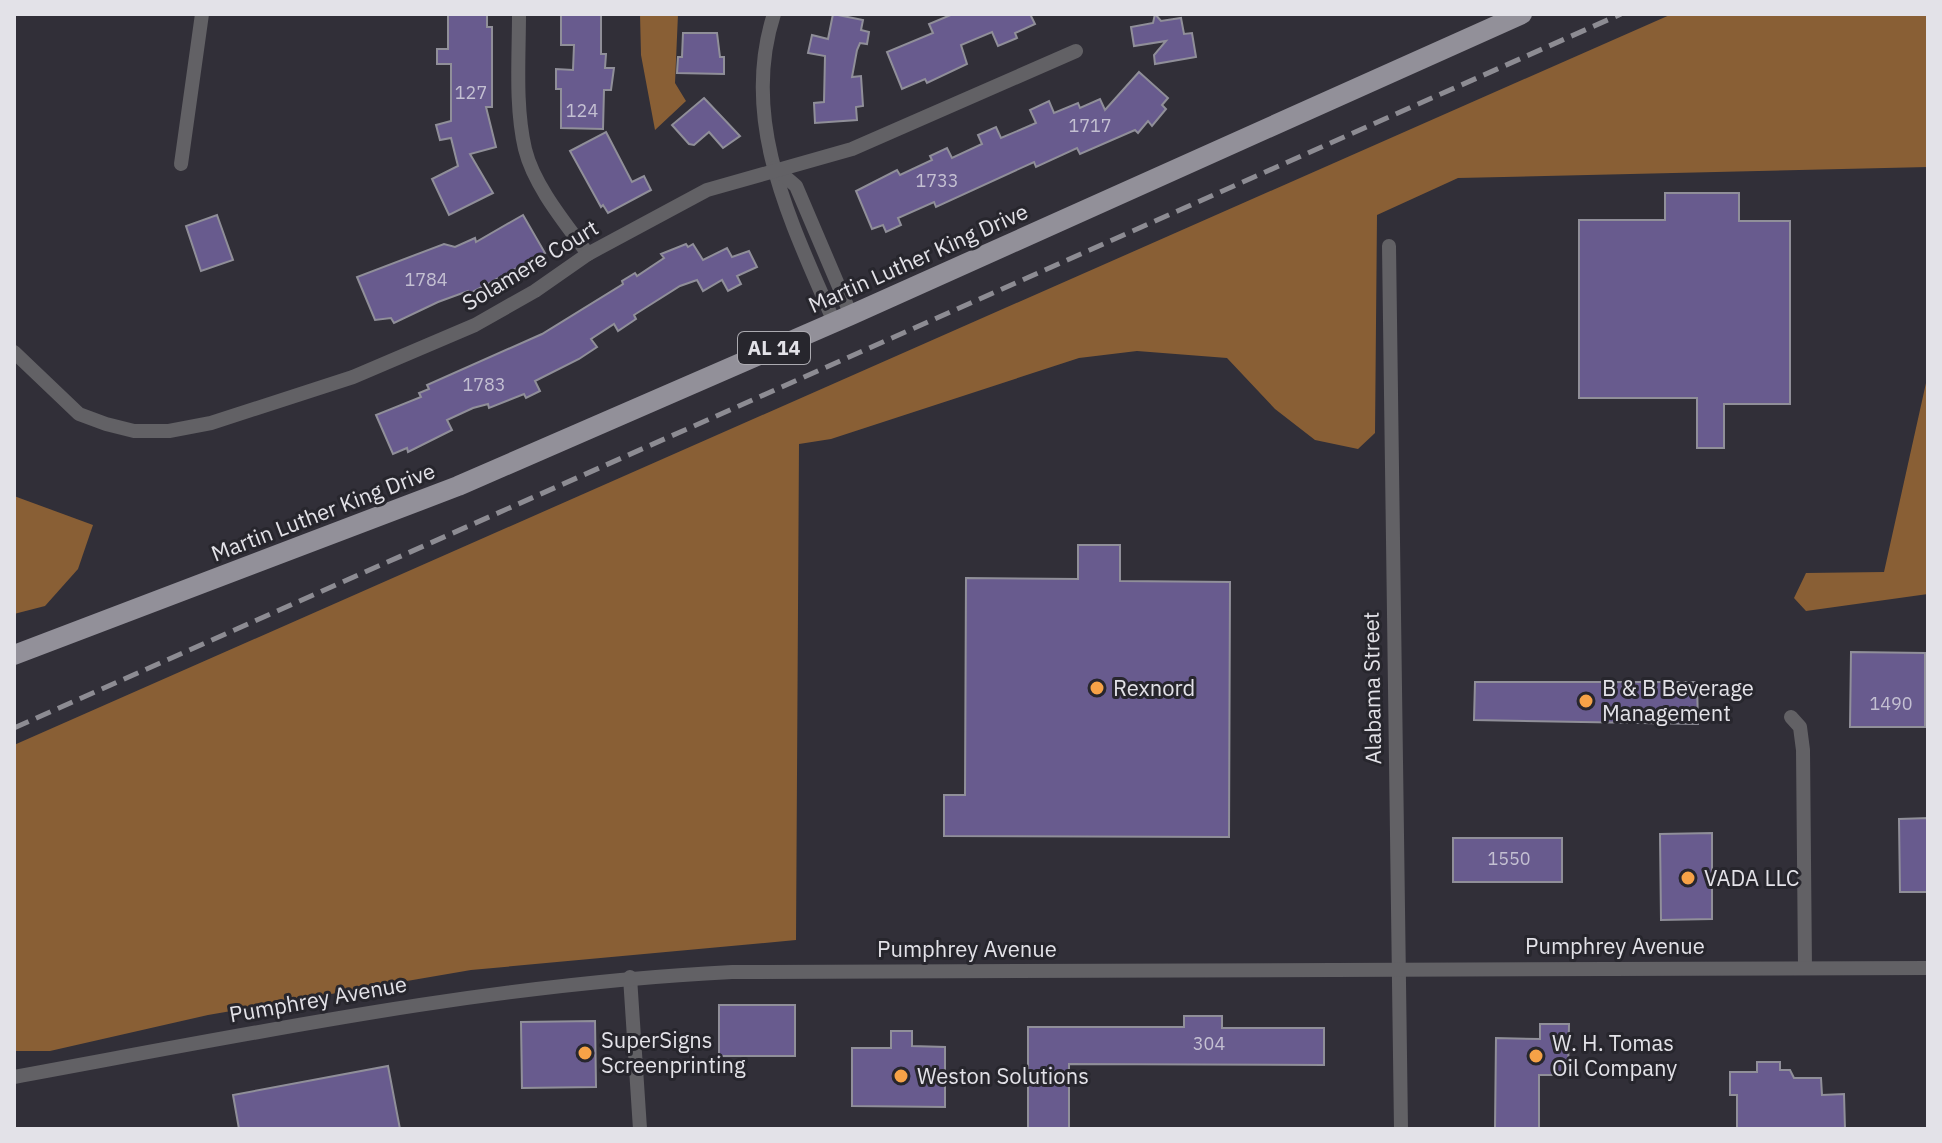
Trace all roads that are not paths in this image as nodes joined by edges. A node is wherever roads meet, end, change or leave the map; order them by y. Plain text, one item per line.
1 (202, 14) edge
2 (519, 14) edge
3 (774, 14) edge
4 (1522, 14) edge
5 (1076, 51) dead end
6 (181, 164) dead end
7 (775, 168) junction
8 (1389, 246) dead end
9 (588, 254) junction
10 (842, 319) junction
11 (14, 352) edge
12 (14, 655) edge
13 (1791, 717) dead end
14 (1805, 968) junction
15 (1928, 968) edge
16 (1398, 970) junction
17 (630, 977) junction
18 (14, 1077) edge
19 (640, 1129) edge
20 (1401, 1129) edge

1 - 6 street
2 - 9 street
3 - 7 street
4 - 10 main road, Martin Luther King Drive / AL 14
5 - 7 street, Solamere Court
7 - 9 street, Solamere Court
7 - 10 street
8 - 16 street, Alabama Street
9 - 11 street, Solamere Court
10 - 12 main road, Martin Luther King Drive / AL 14
13 - 14 street
14 - 15 street, Pumphrey Avenue
14 - 16 street, Pumphrey Avenue
16 - 17 street, Pumphrey Avenue
16 - 20 street, Alabama Street
17 - 18 street, Pumphrey Avenue
17 - 19 street

